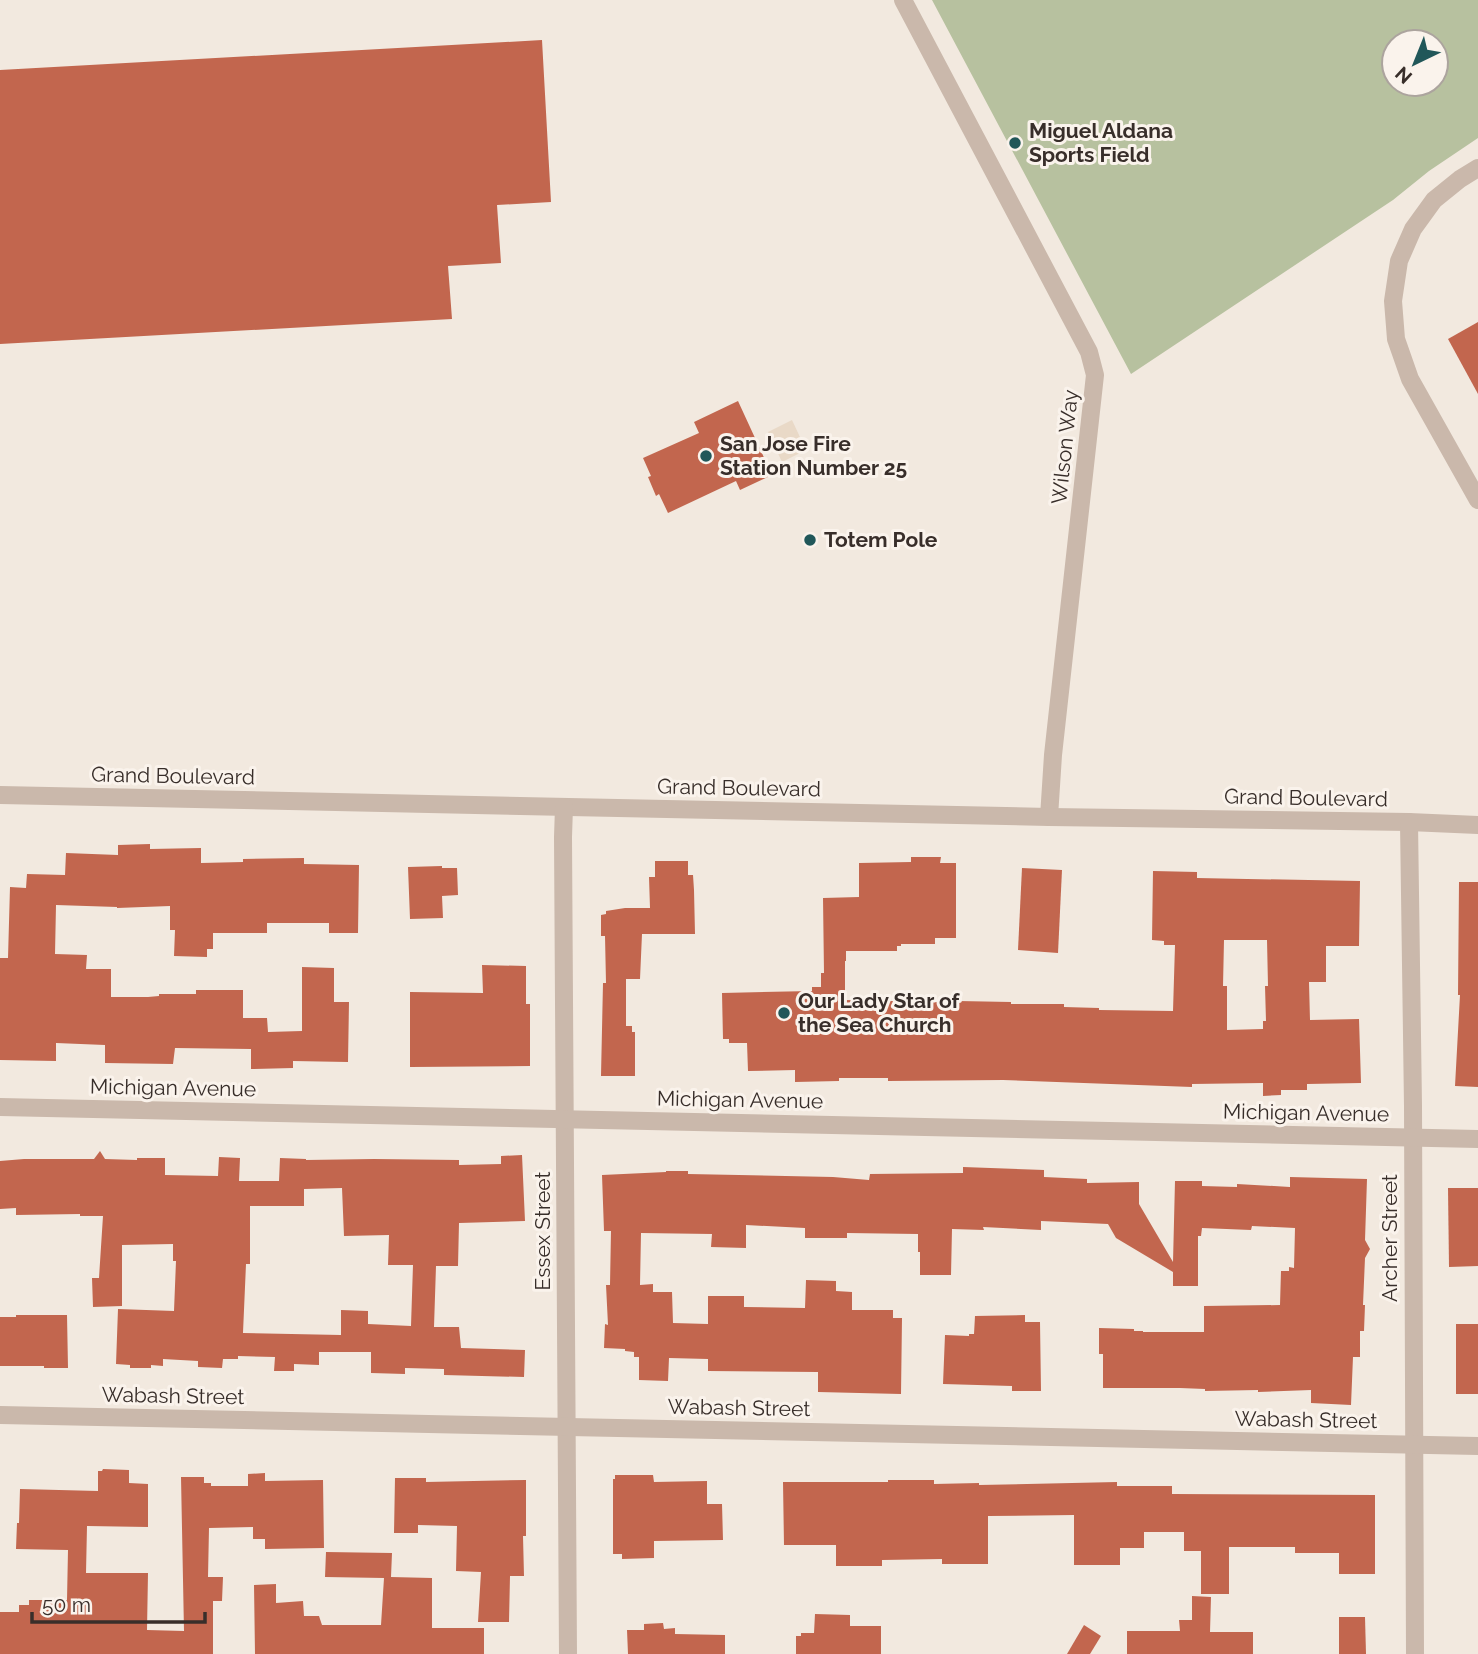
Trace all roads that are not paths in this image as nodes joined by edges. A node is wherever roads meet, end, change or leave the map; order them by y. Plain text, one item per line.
1 (904, 0) edge
2 (1478, 168) edge
3 (1478, 500) edge
4 (0, 795) edge
5 (564, 807) junction
6 (1049, 817) junction
7 (1409, 822) junction
8 (1478, 825) edge
9 (0, 1107) edge
10 (565, 1119) junction
11 (1412, 1139) junction
12 (1478, 1139) edge
13 (0, 1415) edge
14 (567, 1427) junction
15 (1414, 1446) junction
16 (1478, 1446) edge
17 (568, 1654) edge
18 (1415, 1654) edge

1 - 6 street, Wilson Way
2 - 3 street
4 - 5 street, Grand Boulevard
5 - 6 street, Grand Boulevard
5 - 10 street, Essex Street
6 - 7 street, Grand Boulevard
7 - 8 street, Grand Boulevard
7 - 11 street, Archer Street
9 - 10 street, Michigan Avenue
10 - 11 street, Michigan Avenue
10 - 14 street, Essex Street
11 - 12 street, Michigan Avenue
11 - 15 street, Archer Street
13 - 14 street, Wabash Street
14 - 15 street, Wabash Street
14 - 17 street, Essex Street
15 - 16 street, Wabash Street
15 - 18 street, Archer Street

